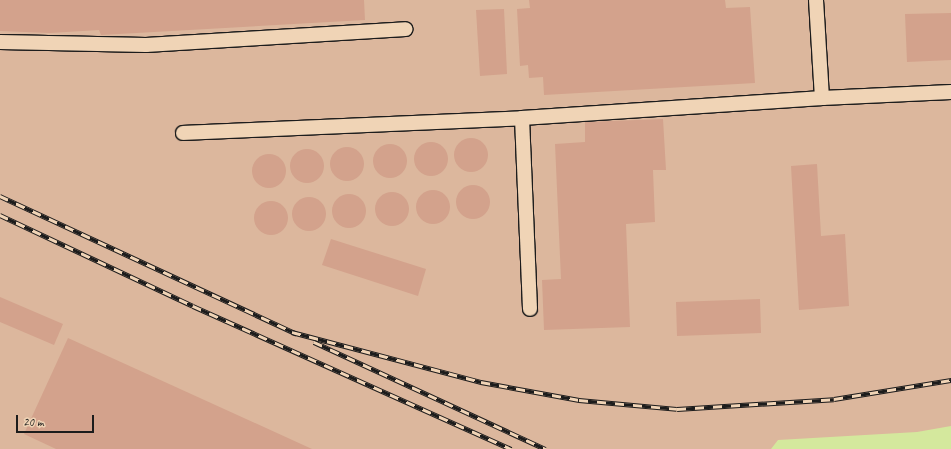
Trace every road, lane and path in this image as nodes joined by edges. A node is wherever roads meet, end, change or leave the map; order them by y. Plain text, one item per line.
1 (816, 0) edge
2 (406, 29) dead end
3 (0, 42) edge
4 (951, 92) edge
5 (822, 98) junction
6 (522, 118) junction
7 (183, 132) dead end
8 (530, 309) dead end

1 - 5 lane
2 - 3 lane
4 - 5 lane
5 - 6 lane
6 - 7 lane
6 - 8 lane

